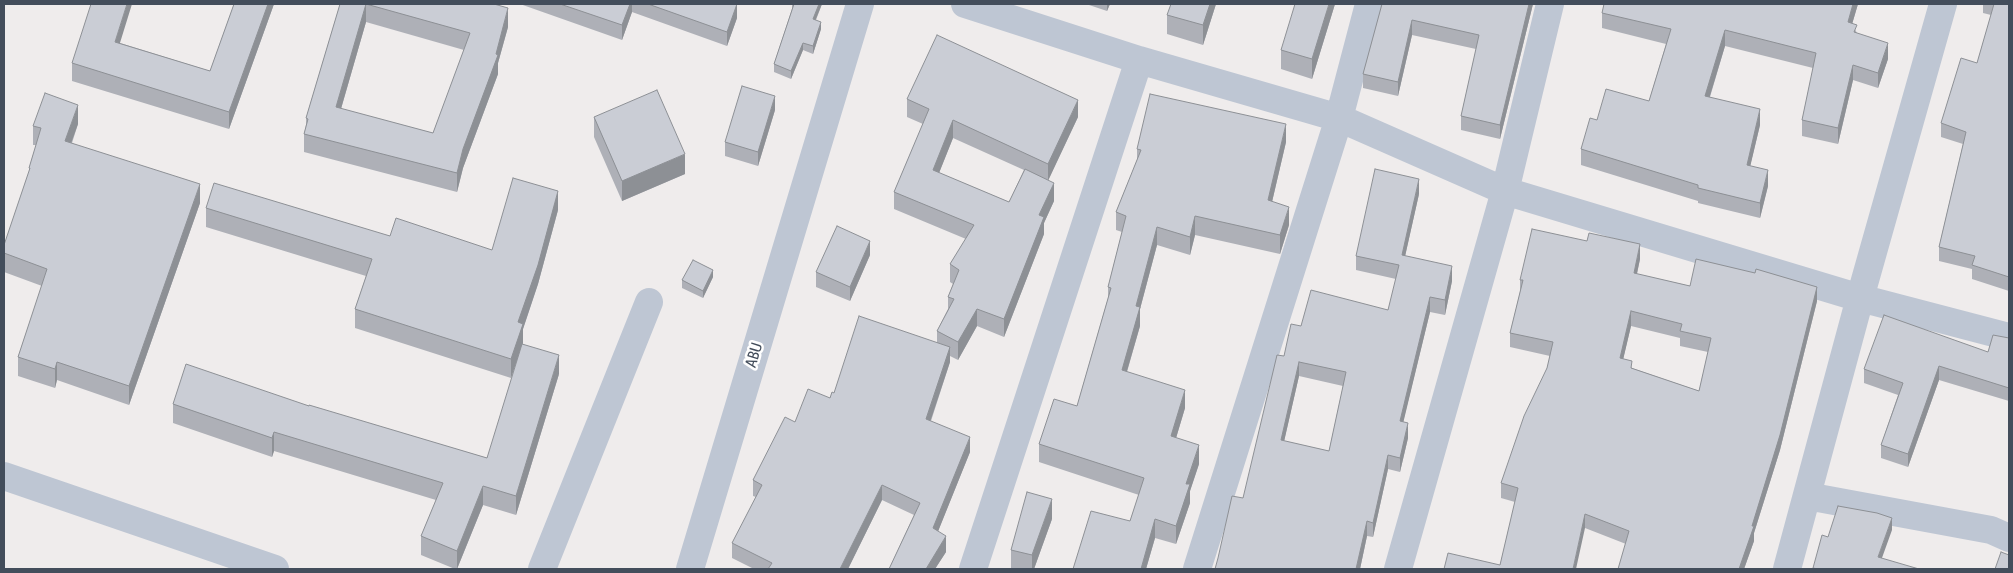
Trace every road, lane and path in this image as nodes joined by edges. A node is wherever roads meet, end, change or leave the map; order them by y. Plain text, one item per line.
1 (860, 4) edge
2 (965, 4) edge
3 (1369, 4) edge
4 (1550, 4) edge
5 (1943, 4) edge
6 (1139, 60) junction
7 (1339, 118) junction
8 (1505, 191) junction
9 (1860, 298) junction
10 (649, 302) dead end
11 (2009, 337) edge
12 (4, 476) edge
13 (1807, 496) junction
14 (2009, 538) edge
15 (275, 569) edge
16 (542, 569) edge
17 (690, 569) edge
18 (972, 569) edge
19 (1197, 569) edge
20 (1398, 569) edge
21 (1787, 569) edge

1 - 17 street, ABU
2 - 6 street
3 - 7 street
4 - 8 street
5 - 9 street
6 - 7 street
6 - 18 street
7 - 8 street
7 - 19 street
8 - 9 street
8 - 20 street
9 - 11 street
9 - 13 street
10 - 16 street
12 - 15 street
13 - 14 street
13 - 21 street

